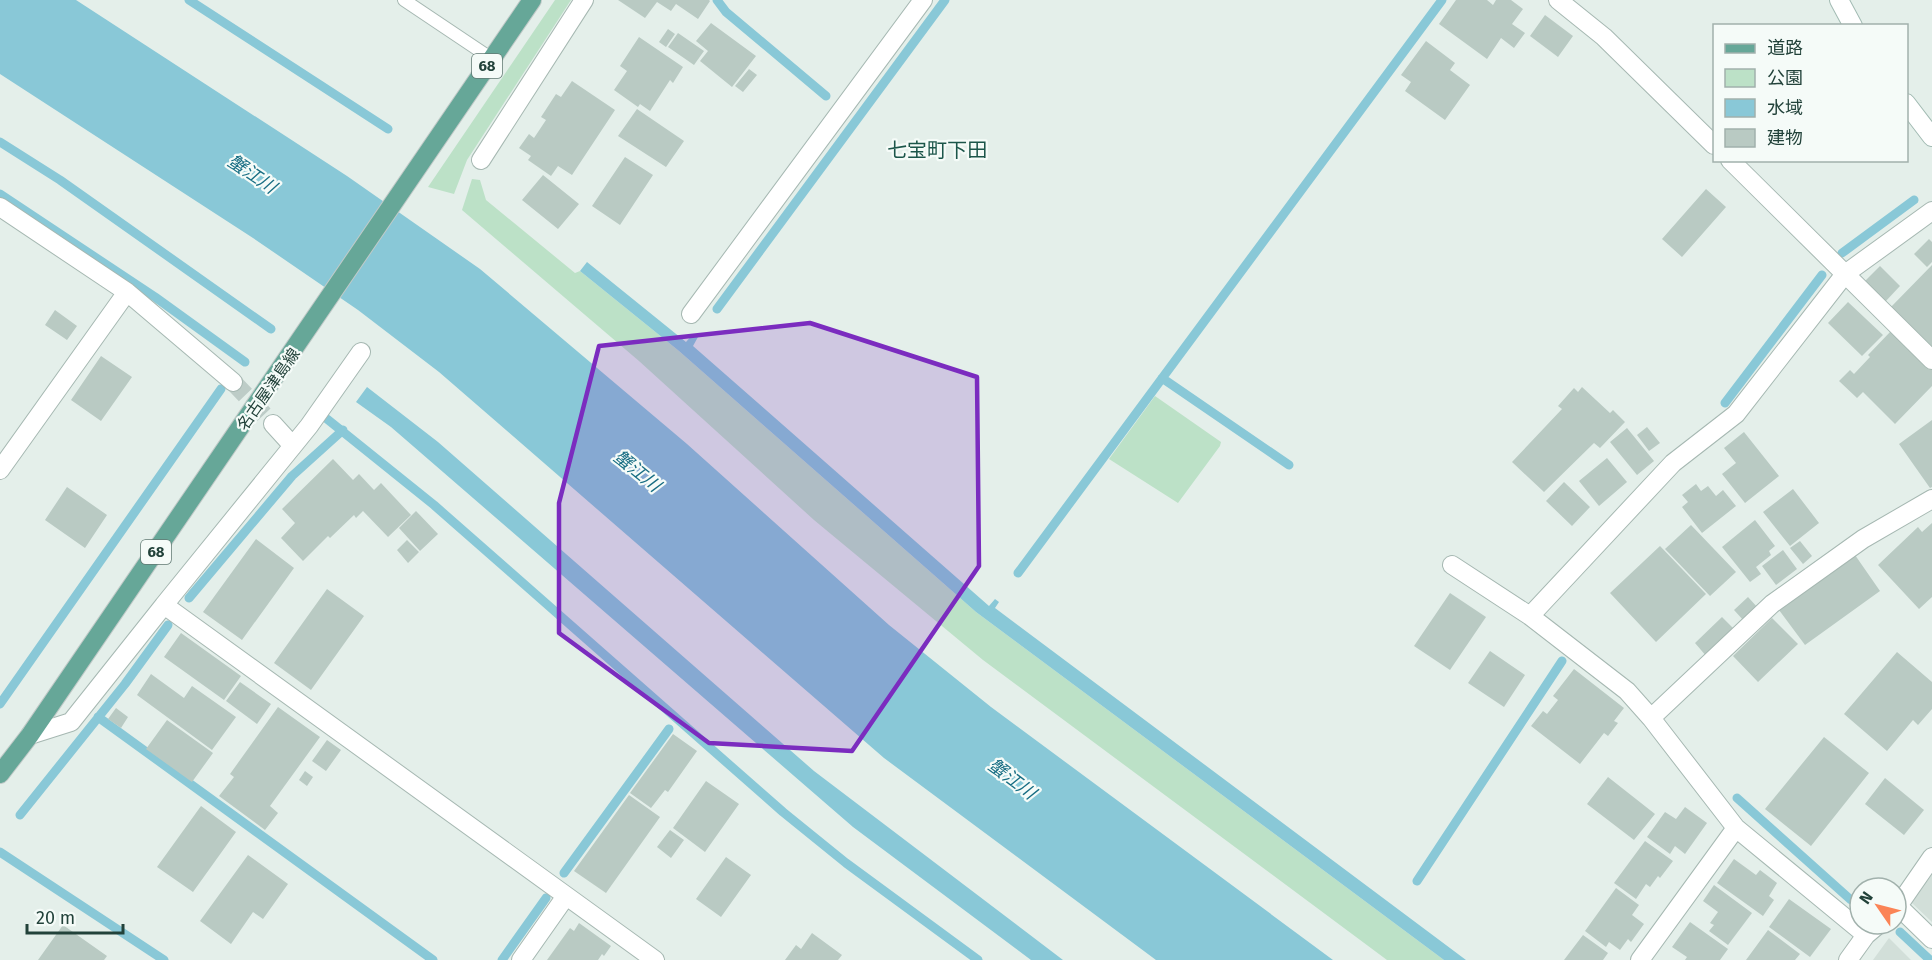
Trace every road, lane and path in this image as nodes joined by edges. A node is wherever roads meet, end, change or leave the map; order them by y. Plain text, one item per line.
1 (404, 0) edge
2 (532, 0) edge
3 (584, 0) edge
4 (923, 0) edge
5 (1558, 0) edge
6 (1839, 0) edge
7 (1852, 24) edge
8 (492, 59) junction
9 (1908, 106) edge
10 (1932, 137) edge
11 (1713, 145) edge
12 (481, 160) dead end
13 (1732, 162) edge
14 (0, 207) edge
15 (1932, 212) edge
16 (1845, 274) junction
17 (127, 292) junction
18 (691, 314) dead end
19 (361, 352) dead end
20 (1932, 360) edge
21 (233, 382) tunnel mouth
22 (273, 424) tunnel mouth
23 (293, 446) junction
24 (0, 470) edge
25 (1932, 499) edge
26 (1452, 565) dead end
27 (164, 605) junction
28 (1530, 616) junction
29 (1651, 718) junction
30 (30, 735) junction
31 (0, 774) edge
32 (1736, 828) junction
33 (1932, 857) edge
34 (1908, 892) edge
35 (566, 896) junction
36 (1848, 911) edge
37 (1908, 918) edge
38 (1867, 936) edge
39 (1932, 939) edge
40 (521, 960) edge
41 (655, 960) edge
42 (1640, 960) edge
43 (1848, 960) edge

1 - 8 lane
2 - 8 main road, 名古屋津島線 / 68
3 - 12 street
4 - 18 street
5 - 11 street
6 - 7 street
8 - 30 main road, 名古屋津島線 / 68
9 - 10 street
13 - 16 street
14 - 17 street
15 - 16 street
16 - 20 street
16 - 28 street
17 - 21 street
17 - 24 street
19 - 23 street
22 - 23 street
23 - 27 street
25 - 29 street
26 - 28 street
27 - 30 street
27 - 35 street
28 - 29 street
29 - 32 street
30 - 31 main road, 名古屋津島線 / 68
32 - 36 street
32 - 42 street
33 - 34 street
35 - 40 street
35 - 41 street
37 - 39 street
38 - 43 street

